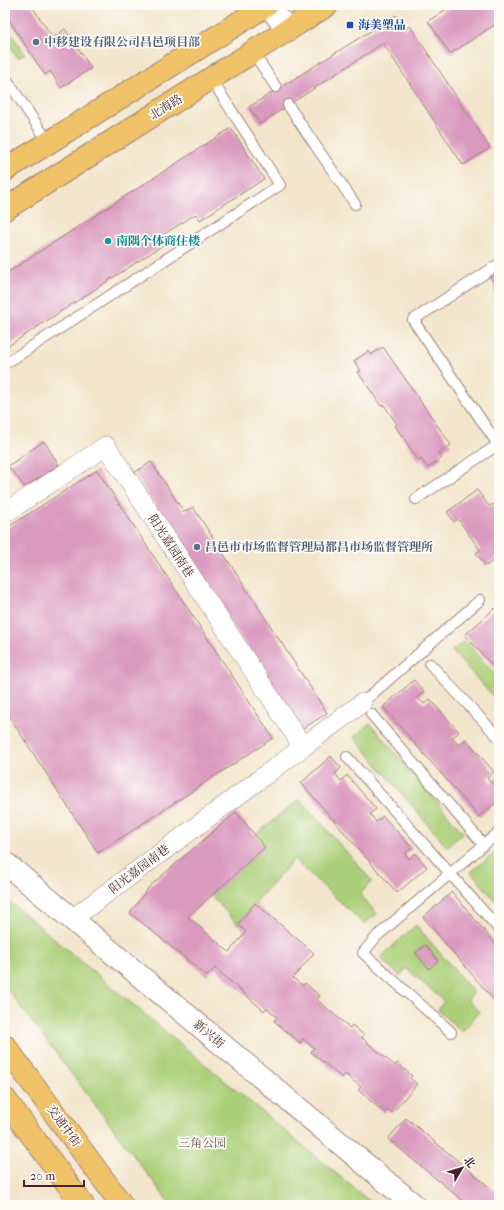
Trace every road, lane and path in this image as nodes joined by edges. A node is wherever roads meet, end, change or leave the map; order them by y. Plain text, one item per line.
1 (268, 5) edge
2 (327, 5) edge
3 (288, 30) junction
4 (253, 52) junction
5 (5, 77) edge
6 (211, 79) junction
7 (276, 87) dead end
8 (288, 105) dead end
9 (49, 143) junction
10 (5, 170) edge
11 (355, 204) dead end
12 (5, 209) edge
13 (499, 264) edge
14 (5, 364) edge
15 (499, 445) edge
16 (416, 499) dead end
17 (5, 513) edge
18 (480, 600) dead end
19 (430, 664) dead end
20 (366, 709) junction
21 (499, 738) edge
22 (303, 747) junction
23 (346, 757) dead end
24 (499, 832) edge
25 (484, 845) junction
26 (5, 863) edge
27 (450, 874) junction
28 (72, 919) junction
29 (499, 929) edge
30 (451, 1032) dead end
31 (5, 1046) edge
32 (5, 1100) edge
33 (83, 1205) edge
34 (122, 1205) edge
35 (414, 1205) edge

1 - 3 street
1 - 9 main road
2 - 3 main road, 北海路
3 - 4 main road, 北海路
4 - 6 main road, 北海路
4 - 7 lane
5 - 9 lane
6 - 12 main road, 北海路
6 - 14 lane
8 - 11 lane
9 - 10 main road
13 - 15 lane
15 - 16 lane
17 - 22 street, 阳光嘉园南巷
18 - 20 lane, 阳光嘉园南巷
19 - 21 lane
20 - 22 street, 阳光嘉园南巷
20 - 25 lane
22 - 28 street, 阳光嘉园南巷
23 - 27 lane
24 - 25 lane
25 - 27 lane
26 - 28 street, 新兴街
27 - 29 lane
27 - 30 lane
28 - 35 street, 新兴街
31 - 34 main road, 交通中街
32 - 33 main road

